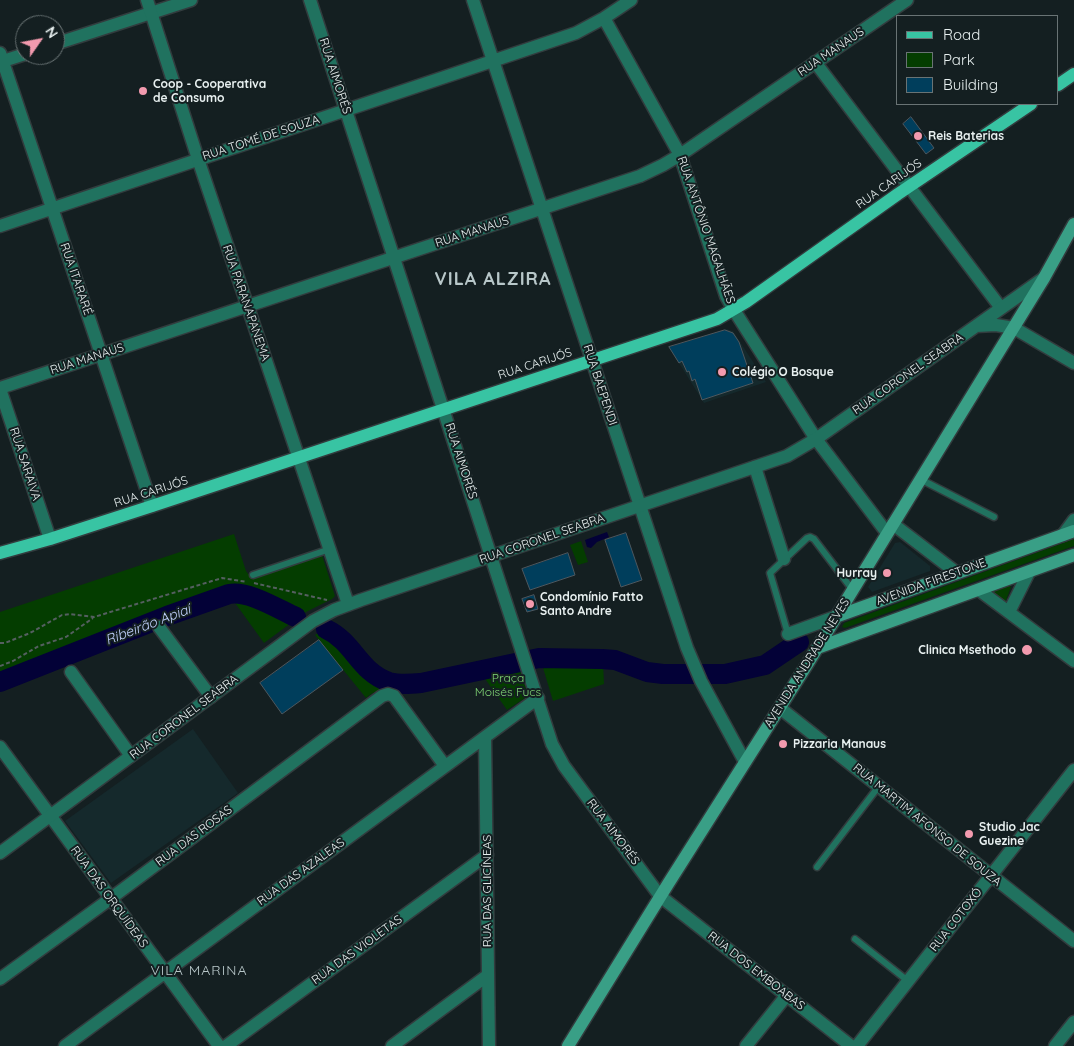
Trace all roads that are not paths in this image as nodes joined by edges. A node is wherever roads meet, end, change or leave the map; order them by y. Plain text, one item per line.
1 (191, 0) edge
2 (310, 0) edge
3 (473, 0) edge
4 (631, 0) edge
5 (907, 0) edge
6 (149, 6) edge
7 (604, 18) junction
8 (65, 40) edge
9 (15, 56) edge
10 (1, 58) edge
11 (493, 61) junction
12 (815, 62) junction
13 (1074, 74) edge
14 (1059, 84) edge
15 (1030, 105) edge
16 (346, 110) junction
17 (680, 155) junction
18 (198, 159) junction
19 (909, 186) junction
20 (53, 209) junction
21 (542, 209) junction
22 (1074, 224) edge
23 (0, 226) edge
24 (395, 258) junction
25 (1044, 278) junction
26 (247, 307) junction
27 (1001, 308) junction
28 (734, 310) junction
29 (976, 326) junction
30 (1014, 328) junction
31 (102, 354) junction
32 (592, 360) junction
33 (1074, 363) edge
34 (0, 389) edge
35 (444, 409) junction
36 (816, 439) junction
37 (299, 457) junction
38 (755, 467) junction
39 (920, 479) junction
40 (152, 506) junction
41 (640, 506) junction
42 (994, 517) dead end
43 (1074, 520) edge
44 (890, 528) junction
45 (1068, 533) edge
46 (50, 539) junction
47 (330, 549) junction
48 (0, 553) edge
49 (492, 556) junction
50 (1074, 556) edge
51 (784, 559) junction
52 (1029, 572) junction
53 (957, 573) junction
54 (254, 575) dead end
55 (852, 589) junction
56 (979, 590) junction
57 (348, 604) junction
58 (1009, 612) junction
59 (835, 617) junction
60 (159, 627) dead end
61 (788, 634) joint
62 (817, 648) junction
63 (1074, 661) edge
64 (71, 672) dead end
65 (211, 697) junction
66 (538, 698) junction
67 (780, 708) junction
68 (485, 736) junction
69 (0, 747) edge
70 (131, 756) junction
71 (745, 762) junction
72 (445, 766) junction
73 (1074, 770) edge
74 (879, 786) junction
75 (50, 817) junction
76 (0, 853) edge
77 (487, 855) junction
78 (817, 867) dead end
79 (990, 876) junction
80 (660, 896) junction
81 (110, 899) junction
82 (855, 939) dead end
83 (1074, 942) edge
84 (165, 972) junction
85 (488, 975) junction
86 (0, 978) edge
87 (908, 981) junction
88 (787, 995) junction
89 (1074, 1022) edge
90 (571, 1041) edge
91 (65, 1046) edge
92 (219, 1046) edge
93 (226, 1046) edge
94 (392, 1046) edge
95 (489, 1046) edge
96 (564, 1046) edge
97 (746, 1046) edge
98 (851, 1046) edge
99 (857, 1046) edge
100 (1055, 1046) edge

1 - 6 street
2 - 16 street, RUA AIMORÉS
3 - 11 street, RUA BAEPENDI
4 - 7 street, RUA TOMÉ DE SOUZA
5 - 12 street, RUA MANAUS
6 - 8 street
6 - 18 street, RUA PARANAPANEMA
7 - 11 street, RUA TOMÉ DE SOUZA
7 - 17 street, RUA ANTÔNIO MAGALHÃES
9 - 10 street
10 - 20 street, RUA ITARARÉ
11 - 16 street, RUA TOMÉ DE SOUZA
11 - 21 street, RUA BAEPENDI
12 - 17 street, RUA MANAUS
12 - 19 street
13 - 14 main road
15 - 19 main road, RUA CARIJÓS
16 - 18 street, RUA TOMÉ DE SOUZA
16 - 24 street, RUA AIMORÉS
17 - 21 street, RUA MANAUS
17 - 28 street, RUA ANTÔNIO MAGALHÃES
18 - 20 street, RUA TOMÉ DE SOUZA
18 - 26 street, RUA PARANAPANEMA
19 - 27 street
19 - 28 main road, RUA CARIJÓS
20 - 23 street, RUA TOMÉ DE SOUZA
20 - 31 street, RUA ITARARÉ
21 - 24 street, RUA MANAUS
21 - 32 street, RUA BAEPENDI
22 - 25 main road, RUA CORONEL SEABRA
24 - 26 street, RUA MANAUS
24 - 35 street, RUA AIMORÉS
25 - 27 street, RUA CORONEL SEABRA
25 - 30 main road, AVENIDA ANDRADE NEVES
26 - 31 street, RUA MANAUS
26 - 37 street, RUA PARANAPANEMA
27 - 29 street, RUA CORONEL SEABRA
28 - 32 main road, RUA CARIJÓS
28 - 36 street, RUA ANTÔNIO MAGALHÃES
29 - 30 street
29 - 36 street, RUA CORONEL SEABRA
30 - 33 street
30 - 39 main road, AVENIDA ANDRADE NEVES
31 - 34 street, RUA MANAUS
31 - 40 street, RUA ITARARÉ
32 - 35 main road, RUA CARIJÓS
32 - 41 street, RUA BAEPENDI
34 - 46 street, RUA SARAIVA
35 - 37 main road, RUA CARIJÓS
35 - 49 street, RUA AIMORÉS
36 - 38 street, RUA CORONEL SEABRA
36 - 44 street, RUA ANTÔNIO MAGALHÃES
37 - 40 main road, RUA CARIJÓS
37 - 47 street, RUA PARANAPANEMA
38 - 41 street, RUA CORONEL SEABRA
38 - 51 street
39 - 42 lane
39 - 44 main road, AVENIDA ANDRADE NEVES
40 - 46 main road, RUA CARIJÓS
41 - 49 street, RUA CORONEL SEABRA
41 - 71 street, RUA BAEPENDI
43 - 45 street
44 - 53 street, RUA ANTÔNIO MAGALHÃES
44 - 55 main road, AVENIDA ANDRADE NEVES
45 - 53 main road, AVENIDA FIRESTONE
46 - 48 main road, RUA CARIJÓS
47 - 54 lane
47 - 57 street, RUA PARANAPANEMA
49 - 57 street, RUA CORONEL SEABRA
49 - 66 street, RUA AIMORÉS
50 - 52 main road, AVENIDA FIRESTONE
51 - 55 lane
51 - 61 lane
52 - 56 main road, AVENIDA FIRESTONE
52 - 58 street
53 - 59 main road, AVENIDA FIRESTONE
55 - 59 main road, AVENIDA ANDRADE NEVES
56 - 58 street
56 - 62 main road, AVENIDA FIRESTONE
57 - 65 street, RUA CORONEL SEABRA
58 - 63 street
59 - 61 street, AVENIDA FIRESTONE
59 - 62 main road, AVENIDA ANDRADE NEVES
60 - 65 street
62 - 67 main road, AVENIDA ANDRADE NEVES
64 - 70 street
65 - 70 street, RUA CORONEL SEABRA
66 - 68 street, RUA DAS AZALEAS
66 - 80 street, RUA AIMORÉS
67 - 71 main road, AVENIDA ANDRADE NEVES
67 - 74 street, RUA MARTIM AFONSO DE SOUZA
68 - 72 street, RUA DAS AZALEAS
68 - 77 street, RUA DAS GLICÍNEAS
69 - 75 street, RUA DAS ORQUÍDEAS
70 - 75 street, RUA CORONEL SEABRA
71 - 80 main road, AVENIDA ANDRADE NEVES
72 - 81 street, RUA DAS ROSAS
72 - 84 street, RUA DAS AZALEAS
73 - 79 street, RUA COTOXÓ
74 - 78 lane
74 - 79 street, RUA MARTIM AFONSO DE SOUZA
75 - 76 street, RUA CORONEL SEABRA
75 - 81 street, RUA DAS ORQUÍDEAS
77 - 85 street, RUA DAS GLICÍNEAS
77 - 93 street, RUA DAS VIOLETAS
79 - 83 street, RUA MARTIM AFONSO DE SOUZA
79 - 87 street, RUA COTOXÓ
80 - 88 street, RUA DOS EMBOABAS
80 - 90 main road, AVENIDA ANDRADE NEVES
81 - 84 street, RUA DAS ORQUÍDEAS
81 - 86 street, RUA DAS ROSAS
82 - 87 lane
84 - 91 street, RUA DAS AZALEAS
84 - 92 street, RUA DAS ORQUÍDEAS
85 - 94 street
85 - 95 street, RUA DAS GLICÍNEAS
87 - 99 street, RUA COTOXÓ
88 - 97 street
88 - 98 street, RUA DOS EMBOABAS
89 - 100 street
90 - 96 main road, AVENIDA ANDRADE NEVES

